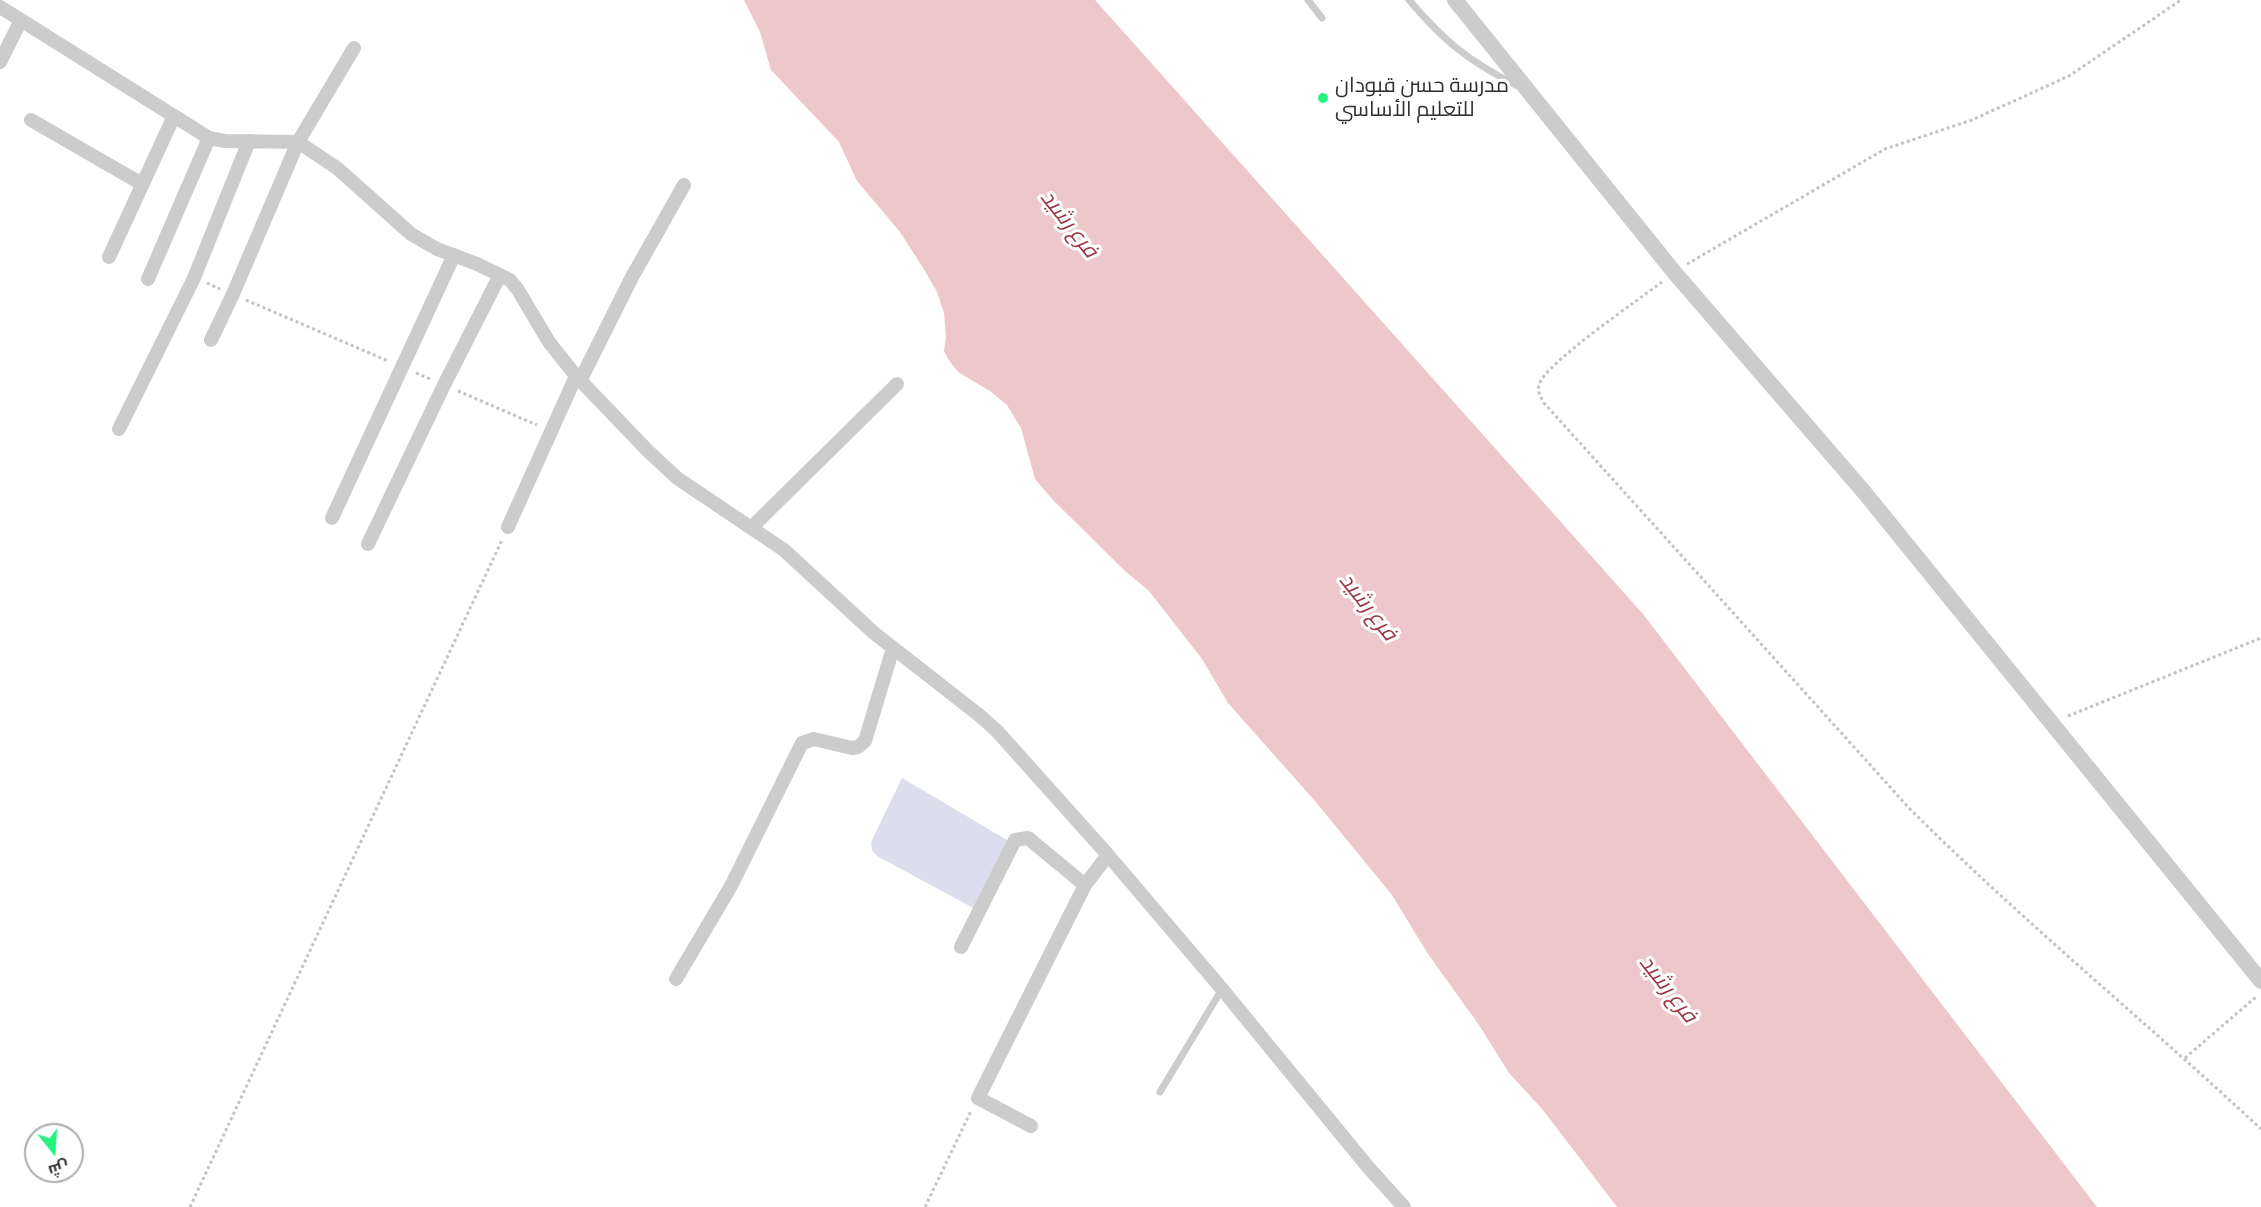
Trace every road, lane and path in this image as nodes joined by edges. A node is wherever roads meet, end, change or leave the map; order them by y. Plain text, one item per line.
1 (1308, 0) edge
2 (1409, 0) edge
3 (1455, 0) edge
4 (2181, 0) edge
5 (0, 7) edge
6 (1322, 18) dead end
7 (20, 21) junction
8 (354, 48) dead end
9 (0, 62) edge
10 (1527, 90) junction
11 (174, 116) junction
12 (31, 120) dead end
13 (209, 138) junction
14 (249, 141) junction
15 (298, 142) junction
16 (142, 184) junction
17 (684, 185) dead end
18 (454, 255) junction
19 (108, 256) dead end
20 (1674, 272) junction
21 (500, 275) junction
22 (194, 278) junction
23 (148, 279) dead end
24 (233, 294) junction
25 (211, 340) dead end
26 (403, 367) junction
27 (578, 379) junction
28 (897, 384) dead end
29 (444, 385) junction
30 (119, 429) dead end
31 (552, 431) junction
32 (332, 518) dead end
33 (508, 527) joint
34 (752, 528) junction
35 (368, 544) dead end
36 (2261, 638) edge
37 (893, 648) junction
38 (2050, 723) junction
39 (1108, 855) junction
40 (1085, 885) junction
41 (961, 947) dead end
42 (676, 979) dead end
43 (2261, 981) edge
44 (1222, 990) junction
45 (2261, 993) edge
46 (2185, 1058) junction
47 (1160, 1092) dead end
48 (978, 1098) junction
49 (1031, 1126) dead end
50 (2261, 1129) edge
51 (190, 1207) edge
52 (925, 1207) edge
53 (1404, 1207) edge

1 - 6 lane
2 - 10 lane
3 - 10 street
4 - 20 path
5 - 7 street
7 - 9 street
7 - 11 street
8 - 15 street
10 - 20 street
11 - 13 street
11 - 16 street
12 - 16 street
13 - 14 street
13 - 23 street
14 - 15 street
14 - 22 street
15 - 18 street
15 - 24 street
16 - 19 street
17 - 27 street
18 - 21 street
18 - 26 street
20 - 38 street
20 - 46 path
21 - 27 street
21 - 29 street
22 - 24 path
22 - 30 street
24 - 25 street
24 - 26 path
26 - 29 path
26 - 32 street
27 - 31 street
27 - 34 street
28 - 34 street
29 - 31 path
29 - 35 street
31 - 33 street
33 - 51 path
34 - 37 street
36 - 38 path
37 - 39 street
37 - 42 street
38 - 43 street
39 - 40 street
39 - 44 street
40 - 41 street
40 - 48 street
44 - 47 lane
44 - 53 street
45 - 46 path
46 - 50 path
48 - 49 street
48 - 52 path

